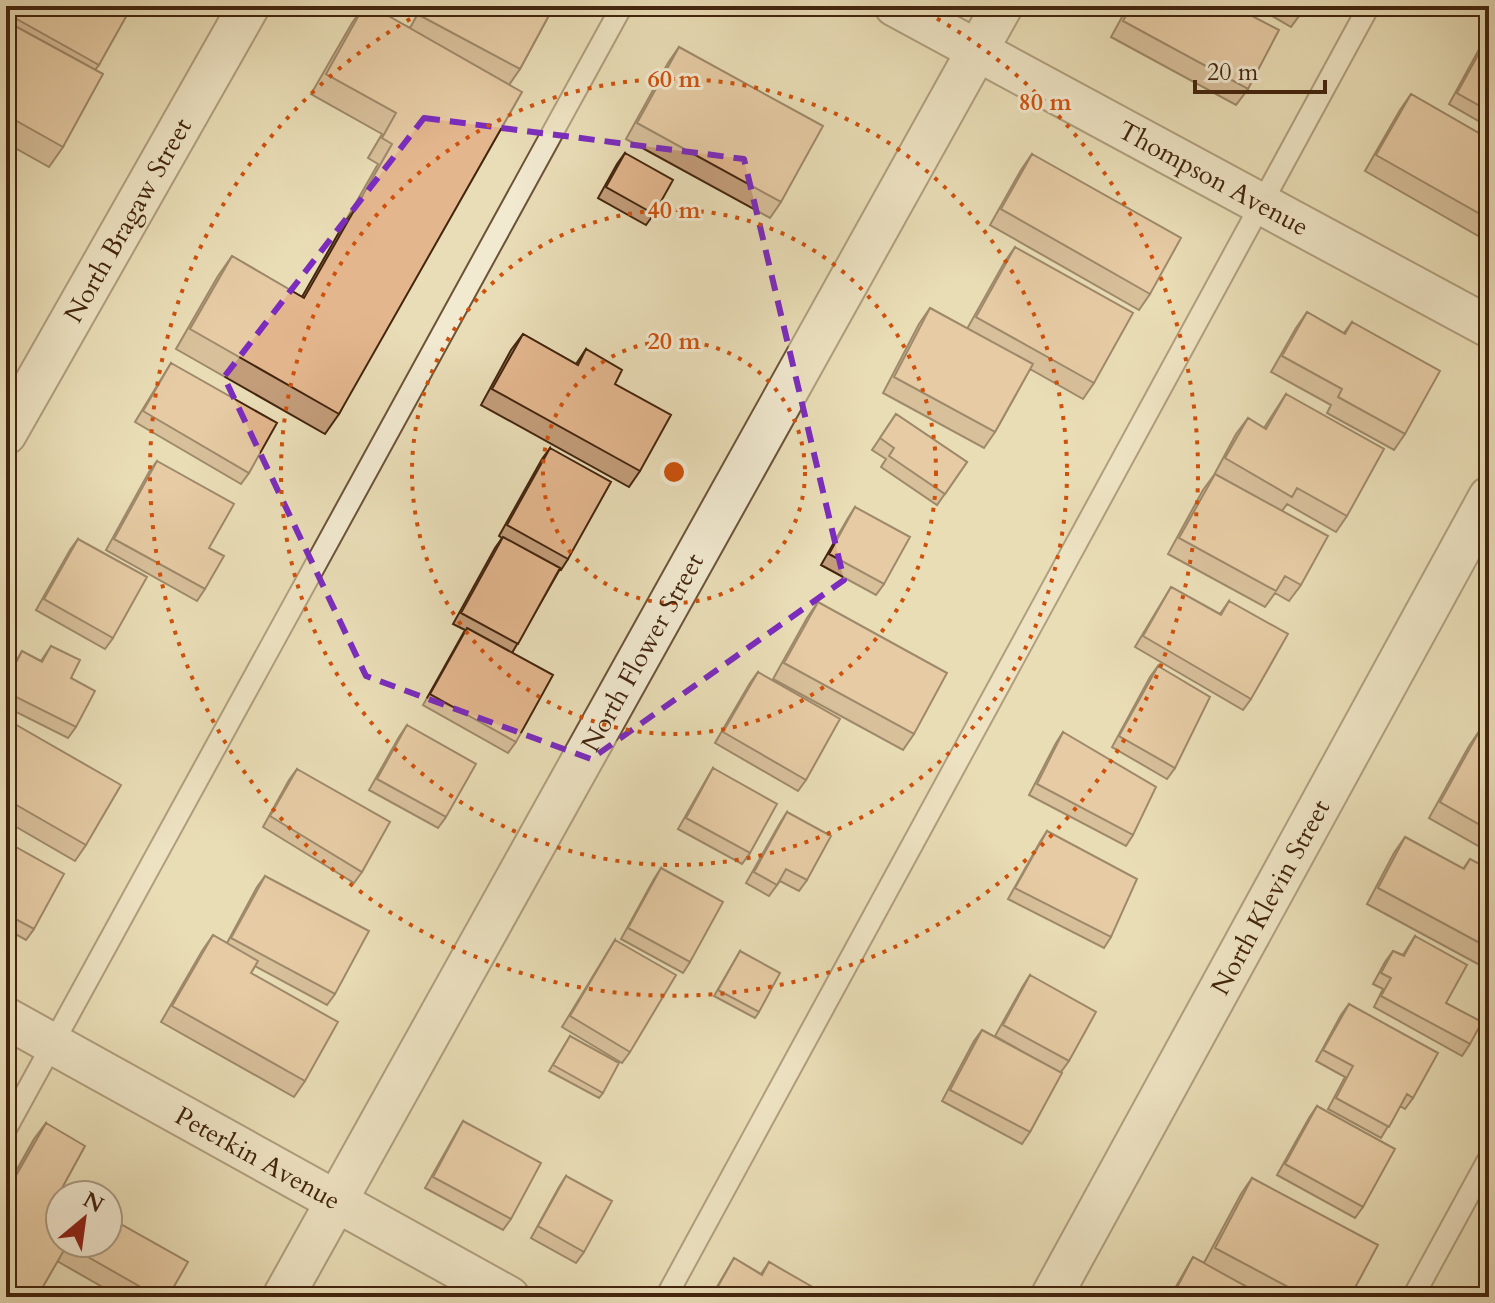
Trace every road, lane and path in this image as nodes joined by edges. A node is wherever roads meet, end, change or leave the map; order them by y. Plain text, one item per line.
1 (249, 6) edge
2 (622, 6) edge
3 (895, 6) edge
4 (1002, 6) edge
5 (1369, 6) edge
6 (977, 51) junction
7 (1262, 205) junction
8 (1489, 327) edge
9 (6, 434) edge
10 (1489, 497) edge
11 (6, 1018) edge
12 (54, 1044) junction
13 (6, 1129) edge
14 (1489, 1158) edge
15 (336, 1202) junction
16 (283, 1297) edge
17 (509, 1297) edge
18 (666, 1297) edge
19 (1051, 1297) edge
20 (1413, 1297) edge

1 - 9 street, North Bragaw Street
2 - 12 lane
3 - 6 street, Thompson Avenue
4 - 6 street, North Flower Street
5 - 7 lane
6 - 7 street, Thompson Avenue
6 - 15 street, North Flower Street
7 - 8 street, Thompson Avenue
7 - 18 lane
10 - 19 street, North Klevin Street
11 - 12 street, Peterkin Avenue
12 - 13 lane
12 - 15 street, Peterkin Avenue
14 - 20 lane
15 - 16 street, North Flower Street
15 - 17 street, Peterkin Avenue

